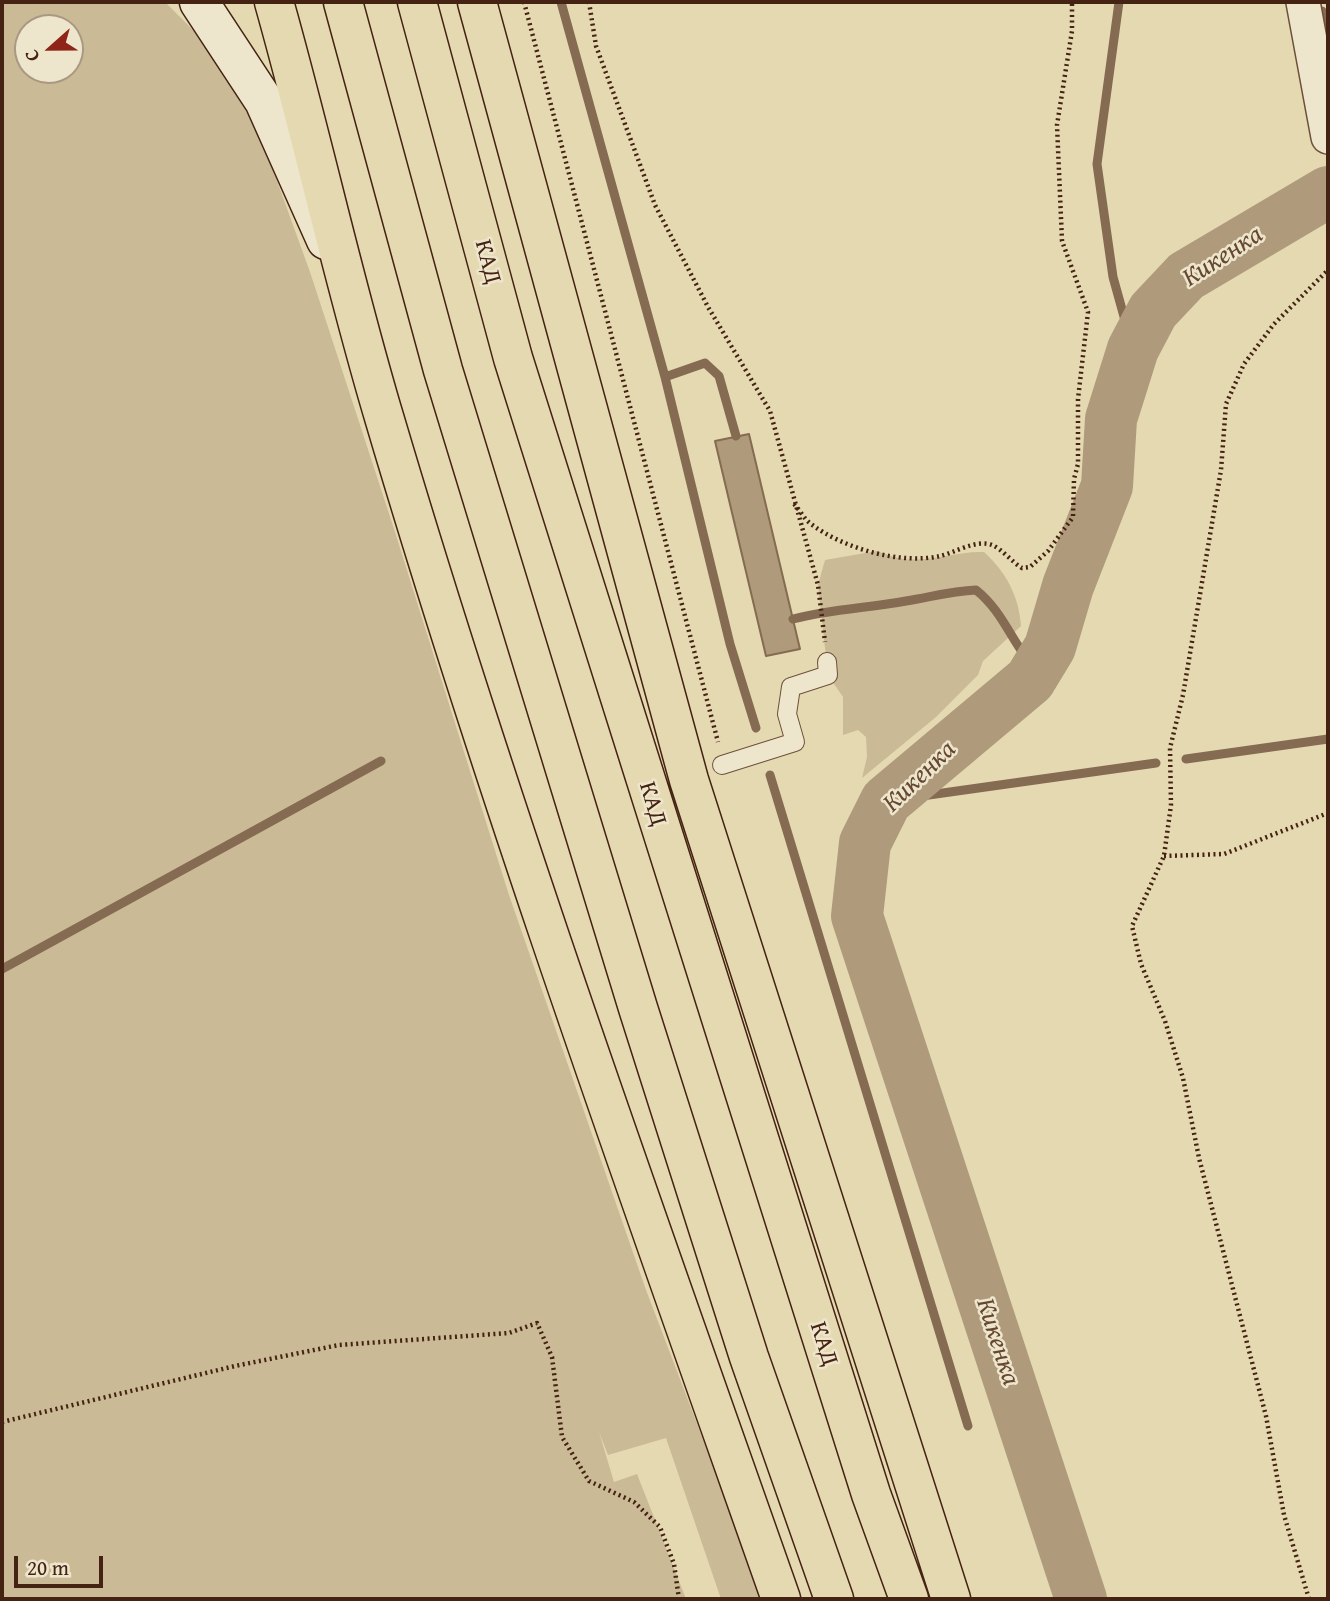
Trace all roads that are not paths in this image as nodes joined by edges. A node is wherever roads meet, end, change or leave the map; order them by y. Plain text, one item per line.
1 (199, 2) edge
2 (274, 2) edge
3 (344, 2) edge
4 (417, 2) edge
5 (477, 2) edge
6 (1303, 2) edge
7 (1328, 137) edge
8 (348, 290) junction
9 (827, 662) dead end
10 (722, 765) road end
11 (781, 1599) edge
12 (834, 1599) edge
13 (909, 1599) edge
14 (951, 1599) edge

1 - 8 main road
2 - 8 highway
3 - 12 highway
4 - 13 highway, КАД
5 - 14 highway
6 - 7 street
8 - 11 highway
9 - 10 lane

